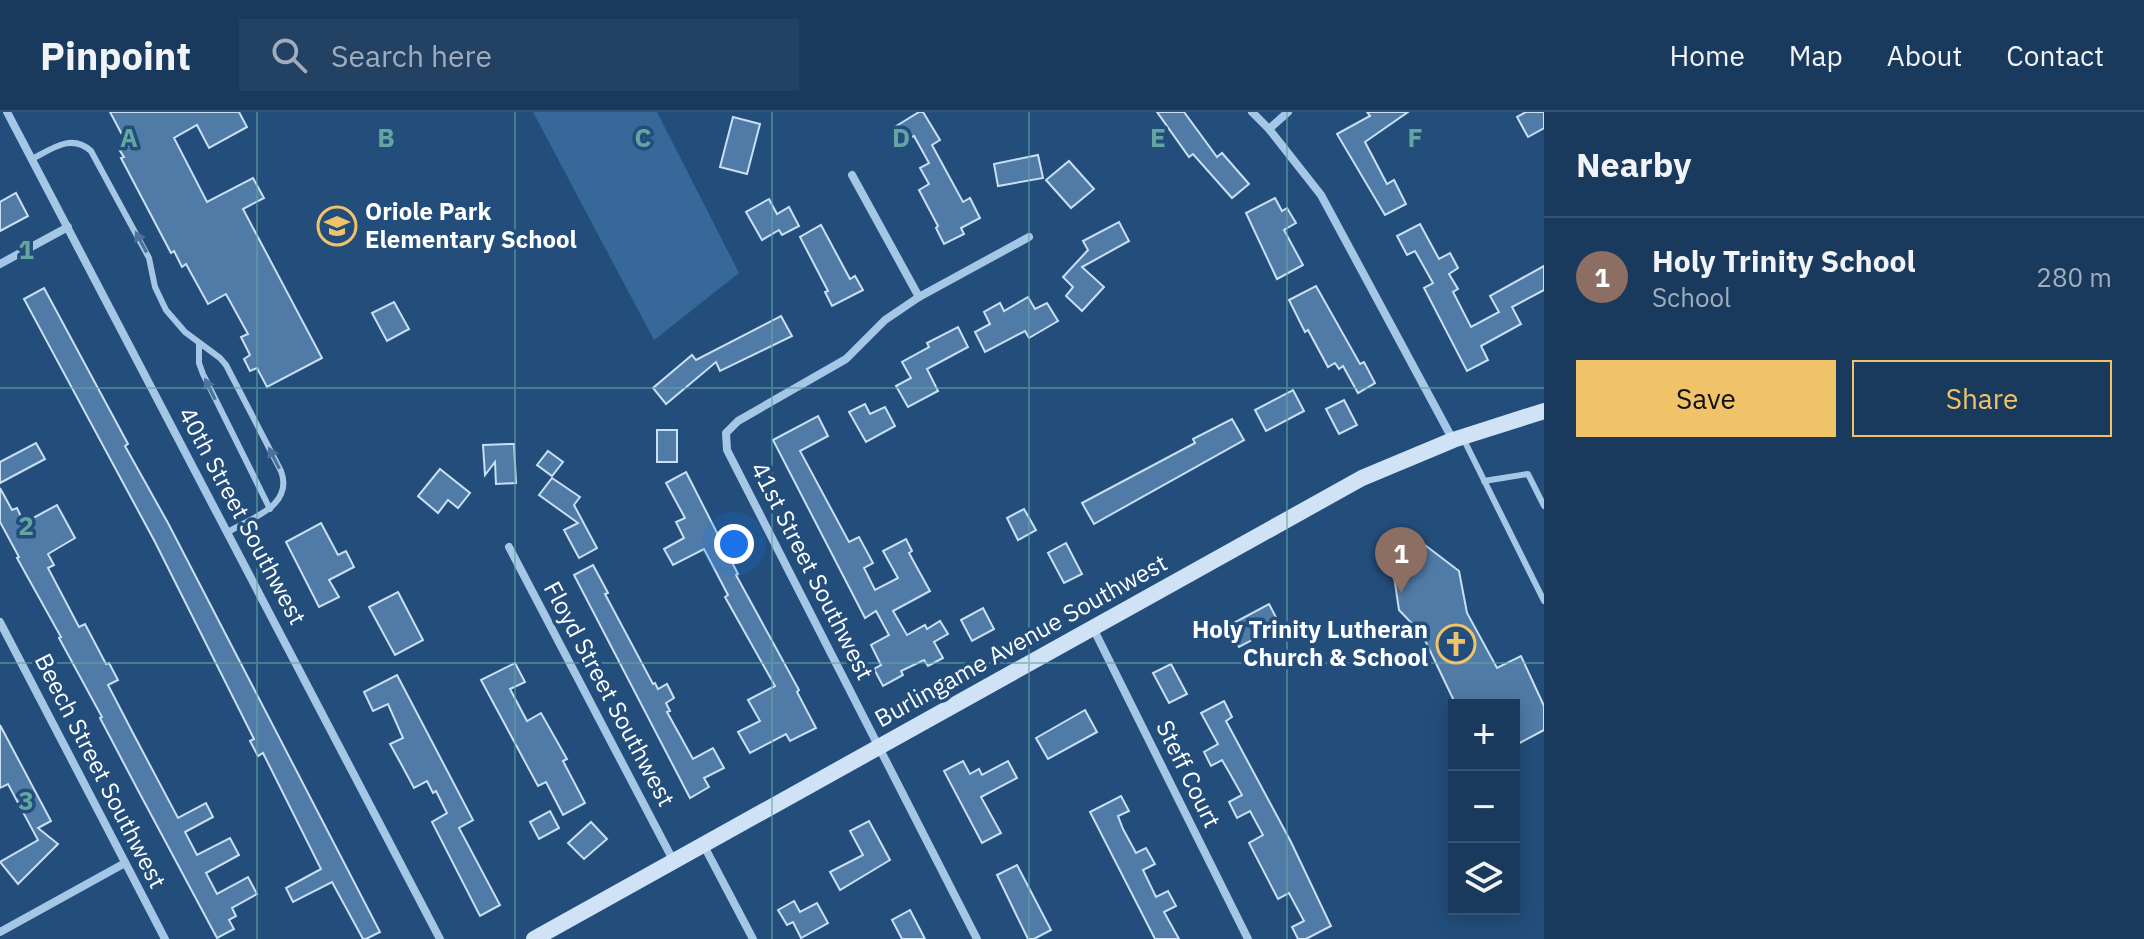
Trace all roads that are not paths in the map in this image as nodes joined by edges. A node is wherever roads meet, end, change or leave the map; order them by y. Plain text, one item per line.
1 (7, 112) edge
2 (1252, 112) edge
3 (1288, 112) edge
4 (1269, 129) junction
5 (32, 159) junction
6 (852, 175) dead end
7 (68, 227) junction
8 (1029, 237) dead end
9 (0, 264) edge
10 (919, 297) junction
11 (199, 345) junction
12 (1544, 411) edge
13 (1457, 439) junction
14 (1484, 481) junction
15 (1544, 506) edge
16 (270, 509) junction
17 (228, 532) junction
18 (509, 547) dead end
19 (1544, 601) edge
20 (0, 622) edge
21 (1093, 628) junction
22 (881, 747) junction
23 (703, 843) junction
24 (673, 860) junction
25 (125, 863) junction
26 (0, 932) edge
27 (165, 939) edge
28 (440, 939) edge
29 (534, 939) edge
30 (753, 939) edge
31 (977, 939) edge
32 (1248, 939) edge

1 - 5 street, 40th Street Southwest
2 - 4 street
3 - 4 street
4 - 13 street
5 - 7 street, 40th Street Southwest
11 -> 5 lane
6 - 10 street
7 - 9 street
7 - 17 street, 40th Street Southwest
8 - 10 street
10 - 22 street, 41st Street Southwest
16 -> 11 lane
16 -> 11 lane
12 - 13 street, Burlingame Avenue Southwest
13 - 14 lane
13 - 21 street, Burlingame Avenue Southwest
14 - 15 lane
14 - 19 lane
16 - 17 lane
17 - 28 street, 40th Street Southwest
18 - 24 street, Floyd Street Southwest
20 - 25 street, Beech Street Southwest
21 - 22 street, Burlingame Avenue Southwest
21 - 32 street, Steff Court
22 - 23 street, Burlingame Avenue Southwest
22 - 31 street, 41st Street Southwest
23 - 24 street, Burlingame Avenue Southwest
23 - 30 street
24 - 29 street, Burlingame Avenue Southwest
25 - 26 street
25 - 27 street, Beech Street Southwest

